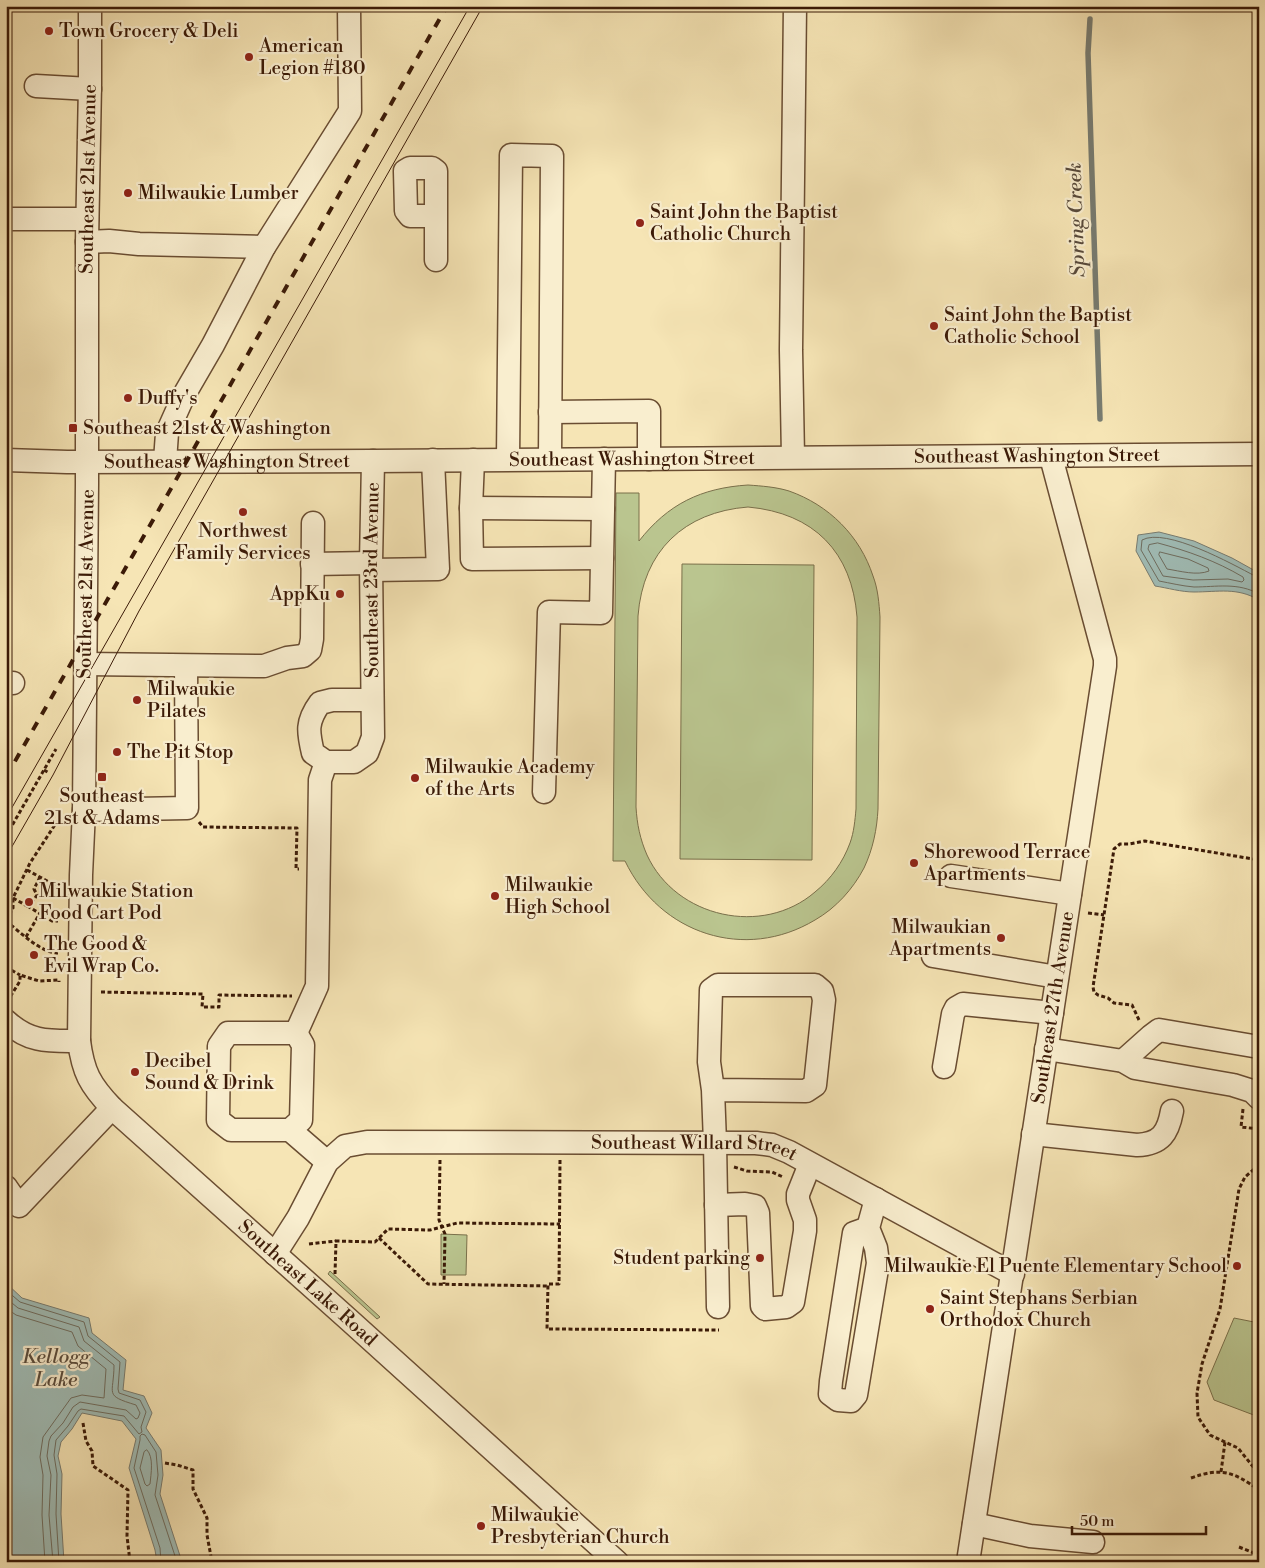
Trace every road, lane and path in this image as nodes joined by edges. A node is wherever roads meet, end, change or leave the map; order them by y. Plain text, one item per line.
1 (90, 6) edge
2 (349, 6) edge
3 (796, 6) edge
4 (36, 86) dead end
5 (90, 89) junction
6 (436, 216) dead end
7 (6, 219) edge
8 (87, 230) junction
9 (264, 247) junction
10 (436, 260) dead end
11 (550, 412) junction
12 (1259, 454) edge
13 (793, 457) junction
14 (1051, 457) junction
15 (508, 459) junction
16 (550, 459) junction
17 (604, 459) junction
18 (650, 459) junction
19 (6, 460) edge
20 (87, 460) junction
21 (165, 460) junction
22 (433, 460) junction
23 (473, 460) junction
24 (372, 461) junction
25 (471, 508) junction
26 (603, 509) junction
27 (313, 523) dead end
28 (602, 558) junction
29 (312, 564) junction
30 (371, 567) junction
31 (85, 664) junction
32 (186, 666) junction
33 (372, 700) junction
34 (56, 749) dead end
35 (326, 762) junction
36 (44, 770) junction
37 (49, 773) dead end
38 (544, 792) dead end
39 (84, 810) junction
40 (60, 817) dead end
41 (209, 827) dead end
42 (6, 836) edge
43 (1259, 860) edge
44 (296, 869) dead end
45 (27, 870) junction
46 (950, 876) dead end
47 (40, 877) junction
48 (58, 887) dead end
49 (1070, 894) junction
50 (13, 898) junction
51 (29, 906) junction
52 (40, 913) junction
53 (6, 921) edge
54 (58, 921) dead end
55 (26, 937) junction
56 (58, 952) dead end
57 (933, 956) dead end
58 (6, 967) edge
59 (20, 975) junction
60 (1057, 977) junction
61 (59, 988) dead end
62 (101, 992) dead end
63 (312, 996) junction
64 (10, 998) dead end
65 (1052, 1013) junction
66 (6, 1021) edge
67 (296, 1033) junction
68 (1150, 1036) junction
69 (79, 1041) junction
70 (1259, 1047) edge
71 (1046, 1049) junction
72 (1123, 1061) junction
73 (944, 1068) dead end
74 (713, 1090) junction
75 (1259, 1098) edge
76 (112, 1108) junction
77 (1172, 1111) dead end
78 (290, 1130) junction
79 (1034, 1134) junction
80 (440, 1142) junction
81 (560, 1142) junction
82 (715, 1143) junction
83 (327, 1162) junction
84 (810, 1164) junction
85 (1259, 1165) edge
86 (6, 1187) edge
87 (876, 1199) junction
88 (716, 1206) junction
89 (560, 1224) junction
90 (442, 1227) junction
91 (868, 1228) junction
92 (379, 1238) junction
93 (336, 1241) junction
94 (308, 1244) dead end
95 (275, 1254) junction
96 (335, 1274) dead end
97 (1013, 1274) junction
98 (444, 1284) junction
99 (548, 1286) junction
100 (547, 1306) junction
101 (553, 1306) dead end
102 (718, 1307) dead end
103 (719, 1330) dead end
104 (83, 1423) dead end
105 (1225, 1442) junction
106 (165, 1463) dead end
107 (1221, 1472) junction
108 (1259, 1474) edge
109 (1191, 1478) dead end
110 (1259, 1490) edge
111 (974, 1524) junction
112 (1093, 1542) dead end
113 (1239, 1547) dead end
114 (1259, 1555) edge
115 (130, 1562) edge
116 (212, 1562) edge
117 (617, 1562) edge
118 (968, 1562) edge

1 - 5 street, Southeast 21st Avenue
2 - 9 street
3 - 13 street
4 - 5 street
5 - 8 street, Southeast 21st Avenue
6 - 10 street
7 - 8 street
8 - 9 street
8 - 20 street, Southeast 21st Avenue
9 - 21 street
11 - 15 street
11 - 16 street
11 - 18 street
12 - 14 street, Southeast Washington Street
13 - 14 street, Southeast Washington Street
13 - 18 street, Southeast Washington Street
14 - 49 street, Southeast 27th Avenue
15 - 16 street, Southeast Washington Street
15 - 23 street, Southeast Washington Street
16 - 17 street, Southeast Washington Street
17 - 18 street, Southeast Washington Street
17 - 26 street
19 - 20 street, Southeast Washington Street
20 - 21 street, Southeast Washington Street
20 - 31 street, Southeast 21st Avenue
21 - 24 street, Southeast Washington Street
22 - 23 street, Southeast Washington Street
22 - 24 street, Southeast Washington Street
22 - 30 street
23 - 25 street
24 - 30 street, Southeast 23rd Avenue
25 - 26 street
25 - 28 street
26 - 28 street
27 - 29 street
28 - 38 street
29 - 30 street
29 - 32 street
30 - 33 street, Southeast 23rd Avenue
31 - 32 street
31 - 39 street, Southeast 21st Avenue
32 - 39 street
33 - 35 street
33 - 35 street
34 - 36 path
35 - 63 street
36 - 37 path
36 - 42 path
39 - 69 street, Southeast 21st Avenue
40 - 45 path
41 - 44 path
43 - 68 path
45 - 47 path
45 - 50 path
46 - 49 street
47 - 48 path
47 - 51 path
49 - 60 street, Southeast 27th Avenue
50 - 51 path
50 - 53 path
51 - 52 path
52 - 54 path
52 - 55 path
53 - 55 path
55 - 56 path
57 - 60 street
58 - 59 path
59 - 61 path
59 - 64 path
60 - 65 street, Southeast 27th Avenue
62 - 63 path
63 - 67 street
65 - 71 street, Southeast 27th Avenue
65 - 73 street
66 - 69 street
67 - 78 street
67 - 78 street
68 - 70 street
68 - 72 street
69 - 76 street, Southeast Lake Road
71 - 72 street
71 - 79 street, Southeast 27th Avenue
72 - 75 street
74 - 74 street
74 - 82 street
76 - 86 street
76 - 95 street, Southeast Lake Road
77 - 79 street
78 - 83 street
79 - 97 street, Southeast 27th Avenue
80 - 81 street, Southeast Willard Street
80 - 83 street, Southeast Willard Street
80 - 90 path
81 - 82 street, Southeast Willard Street
81 - 89 path
82 - 84 street, Southeast Willard Street
82 - 88 street
83 - 95 street
84 - 87 street, Southeast Willard Street
84 - 88 street
85 - 105 path
87 - 91 street
87 - 97 street, Southeast Willard Street
88 - 102 street
89 - 90 path
89 - 99 path
90 - 92 path
90 - 98 path
91 - 91 street
92 - 93 path
92 - 98 path
93 - 94 path
93 - 96 path
95 - 117 street, Southeast Lake Road
97 - 111 street, Southeast 27th Avenue
98 - 99 path
99 - 100 path
100 - 101 path
100 - 103 path
104 - 115 path
105 - 107 path
105 - 108 path
106 - 116 path
107 - 109 path
107 - 110 path
111 - 112 street
111 - 118 street, Southeast 27th Avenue
113 - 114 path

